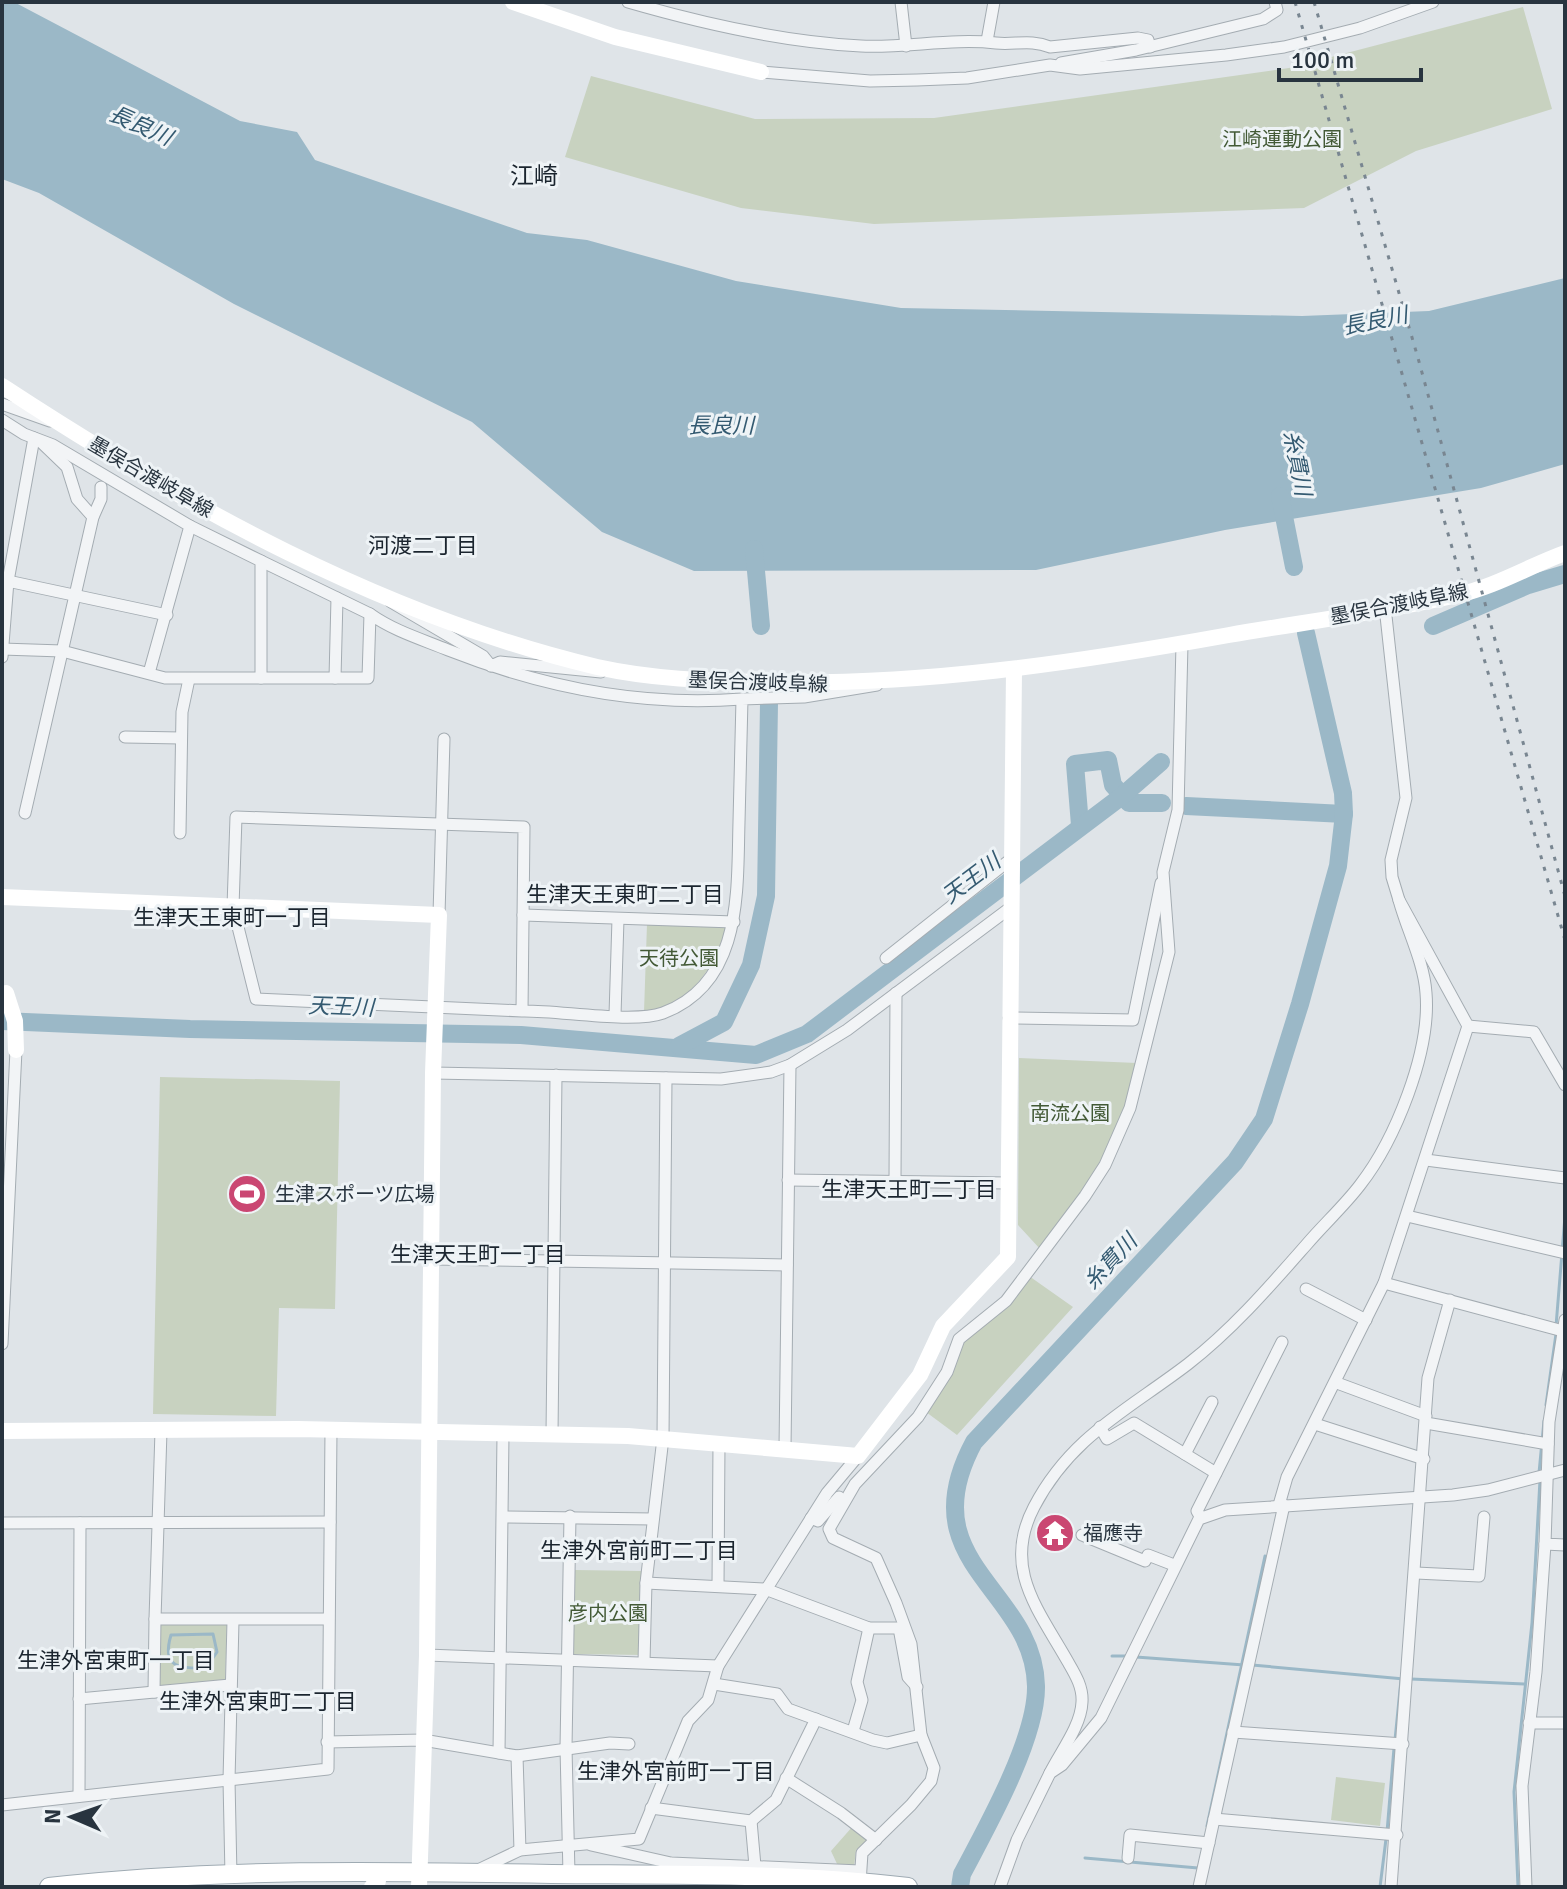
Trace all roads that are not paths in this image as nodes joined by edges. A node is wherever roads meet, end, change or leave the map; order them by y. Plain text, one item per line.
1 (513, 2) edge
2 (628, 2) edge
3 (901, 2) edge
4 (994, 2) edge
5 (1275, 2) edge
6 (1433, 2) edge
7 (987, 41) junction
8 (906, 46) junction
9 (1150, 47) junction
10 (1050, 65) junction
11 (761, 72) joint
12 (2, 386) edge
13 (2, 404) edge
14 (2, 420) edge
15 (58, 423) junction
16 (37, 439) junction
17 (101, 487) dead end
18 (93, 517) junction
19 (190, 526) junction
20 (1565, 553) edge
21 (261, 561) junction
22 (5, 580) edge
23 (75, 596) junction
24 (385, 596) junction
25 (337, 598) junction
26 (1385, 607) junction
27 (370, 614) junction
28 (167, 615) junction
29 (1182, 644) junction
30 (2, 649) edge
31 (62, 651) junction
32 (2, 657) edge
33 (491, 666) junction
34 (614, 670) junction
35 (1014, 670) junction
36 (149, 673) junction
37 (261, 678) junction
38 (335, 678) junction
39 (189, 679) junction
40 (885, 682) junction
41 (742, 699) junction
42 (125, 737) dead end
43 (181, 738) junction
44 (444, 739) dead end
45 (25, 813) dead end
46 (442, 825) junction
47 (180, 833) dead end
48 (1011, 864) junction
49 (1163, 872) junction
50 (2, 897) edge
51 (1399, 900) junction
52 (1010, 905) junction
53 (233, 907) junction
54 (439, 915) junction
55 (523, 915) junction
56 (618, 919) junction
57 (734, 922) junction
58 (886, 958) dead end
59 (4, 989) edge
60 (896, 993) junction
61 (435, 1009) junction
62 (522, 1011) junction
63 (615, 1015) junction
64 (1009, 1018) junction
65 (1468, 1026) junction
66 (16, 1050) joint
67 (790, 1065) junction
68 (433, 1069) junction
69 (556, 1075) junction
70 (666, 1078) junction
71 (1565, 1085) edge
72 (6, 1147) edge
73 (1426, 1160) junction
74 (1565, 1178) edge
75 (788, 1180) junction
76 (895, 1180) junction
77 (1008, 1183) junction
78 (1407, 1216) junction
79 (4, 1224) edge
80 (1565, 1253) edge
81 (431, 1259) junction
82 (552, 1260) junction
83 (667, 1262) junction
84 (787, 1265) junction
85 (1384, 1283) junction
86 (1306, 1289) dead end
87 (1450, 1300) junction
88 (1366, 1320) junction
89 (1564, 1325) edge
90 (1282, 1342) dead end
91 (2, 1344) edge
92 (1563, 1345) edge
93 (1337, 1383) junction
94 (1212, 1402) dead end
95 (1426, 1419) junction
96 (1315, 1424) junction
97 (1100, 1427) junction
98 (331, 1430) junction
99 (2, 1431) edge
100 (161, 1431) junction
101 (429, 1433) junction
102 (503, 1435) junction
103 (552, 1435) junction
104 (663, 1438) junction
105 (719, 1443) junction
106 (1548, 1444) junction
107 (785, 1448) junction
108 (1185, 1454) junction
109 (858, 1456) junction
110 (1424, 1459) junction
111 (1565, 1470) edge
112 (1216, 1473) junction
113 (1548, 1477) junction
114 (855, 1484) junction
115 (1421, 1496) junction
116 (1281, 1505) junction
117 (570, 1516) junction
118 (503, 1517) junction
119 (1484, 1517) dead end
120 (811, 1518) junction
121 (1201, 1518) junction
122 (653, 1519) junction
123 (159, 1522) junction
124 (330, 1522) junction
125 (2, 1523) edge
126 (80, 1523) junction
127 (1082, 1535) dead end
128 (1545, 1544) junction
129 (1565, 1545) edge
130 (1174, 1565) junction
131 (1416, 1573) junction
132 (646, 1583) junction
133 (718, 1586) junction
134 (765, 1589) junction
135 (155, 1619) junction
136 (328, 1619) junction
137 (233, 1621) junction
138 (869, 1628) junction
139 (427, 1655) junction
140 (501, 1657) junction
141 (567, 1659) junction
142 (644, 1662) junction
143 (718, 1666) junction
144 (714, 1684) junction
145 (230, 1685) junction
146 (917, 1687) junction
147 (154, 1692) junction
148 (79, 1699) junction
149 (816, 1719) junction
150 (1529, 1723) junction
151 (1565, 1723) edge
152 (853, 1731) junction
153 (1233, 1732) junction
154 (921, 1735) junction
155 (423, 1740) junction
156 (327, 1742) junction
157 (629, 1744) dead end
158 (1403, 1744) junction
159 (566, 1748) junction
160 (499, 1753) junction
161 (517, 1756) junction
162 (1050, 1773) junction
163 (786, 1778) junction
164 (229, 1780) junction
165 (79, 1796) junction
166 (2, 1805) edge
167 (651, 1808) junction
168 (1214, 1819) junction
169 (751, 1821) junction
170 (1397, 1835) junction
171 (876, 1840) junction
172 (569, 1843) junction
173 (1209, 1843) junction
174 (584, 1844) junction
175 (520, 1850) junction
176 (1128, 1858) dead end
177 (755, 1866) junction
178 (474, 1873) junction
179 (569, 1874) junction
180 (231, 1876) junction
181 (860, 1877) junction
182 (418, 1880) edge
183 (375, 1884) edge
184 (49, 1887) edge
185 (179, 1887) edge
186 (750, 1887) edge
187 (908, 1887) edge
188 (1000, 1887) edge
189 (1199, 1887) edge
190 (1391, 1887) edge
191 (1526, 1887) edge

1 - 11 street
2 - 8 street
3 - 8 street
4 - 7 street
5 - 9 street
6 - 10 street
7 - 8 street
7 - 9 street
9 - 10 street
10 - 11 street
12 - 15 street, 墨俣合渡岐阜線
13 - 15 street
14 - 16 street
15 - 24 street, 墨俣合渡岐阜線
16 - 18 street
16 - 19 street
16 - 22 street
17 - 18 street
18 - 23 street
19 - 21 street
19 - 28 street
20 - 26 street, 墨俣合渡岐阜線
21 - 25 street
21 - 37 street
22 - 23 street
22 - 30 street
23 - 28 street
23 - 31 street
24 - 33 street
24 - 34 street, 墨俣合渡岐阜線
25 - 27 street
25 - 38 street
26 - 29 street, 墨俣合渡岐阜線
26 - 51 street
27 - 33 street
27 - 38 street
28 - 36 street
29 - 35 street, 墨俣合渡岐阜線
29 - 49 street
30 - 31 street
30 - 32 street
31 - 36 street
31 - 45 street
33 - 34 street
33 - 41 street
34 - 40 street, 墨俣合渡岐阜線
35 - 40 street, 墨俣合渡岐阜線
35 - 48 street
36 - 39 street
37 - 38 street
37 - 39 street
39 - 43 street
40 - 41 street
41 - 57 street
42 - 43 street
43 - 47 street
44 - 46 street
46 - 53 street
46 - 54 street
46 - 55 street
48 - 52 street
48 - 58 street
49 - 64 street
49 - 114 street
50 - 53 street
51 - 65 street
51 - 97 street
52 - 60 street
52 - 64 street
53 - 54 street
53 - 61 street
54 - 61 street
55 - 56 street
55 - 62 street
56 - 57 street
56 - 63 street
57 - 63 street
59 - 66 street
60 - 67 street
60 - 76 street
61 - 62 street
61 - 68 street
62 - 63 street
64 - 77 street
65 - 71 street
65 - 73 street
66 - 72 street
67 - 70 street
67 - 75 street
68 - 69 street
68 - 81 street
69 - 70 street
69 - 82 street
70 - 83 street
72 - 79 street
73 - 74 street
73 - 78 street
75 - 76 street
75 - 84 street
76 - 77 street
77 - 109 street
78 - 80 street
78 - 85 street
79 - 91 street
81 - 82 street
81 - 101 street
82 - 83 street
82 - 103 street
83 - 84 street
83 - 104 street
84 - 107 street
85 - 87 street
85 - 88 street
86 - 88 street
87 - 89 street
87 - 95 street
88 - 93 street
89 - 92 street
90 - 112 street
92 - 106 street
93 - 95 street
93 - 96 street
94 - 108 street
95 - 106 street
95 - 110 street
96 - 110 street
96 - 116 street
97 - 108 street
97 - 162 street
98 - 100 street
98 - 101 street
98 - 124 street
99 - 100 street
100 - 123 street
101 - 102 street
101 - 139 street
102 - 103 street
102 - 118 street
103 - 104 street
104 - 105 street
104 - 122 street
105 - 107 street
105 - 133 street
106 - 113 street
107 - 109 street
108 - 112 street
109 - 120 street
110 - 115 street
111 - 113 street
112 - 121 street
113 - 115 street
113 - 128 street
114 - 120 street
114 - 146 street
115 - 116 street
115 - 131 street
116 - 121 street
116 - 153 street
117 - 118 street
117 - 122 street
117 - 141 street
118 - 140 street
119 - 131 street
120 - 134 street
121 - 130 street
122 - 132 street
123 - 124 street
123 - 126 street
123 - 135 street
124 - 136 street
125 - 126 street
126 - 148 street
127 - 130 street
128 - 129 street
128 - 150 street
130 - 162 street
131 - 158 street
132 - 133 street
132 - 142 street
133 - 134 street
134 - 138 street
134 - 143 street
135 - 137 street
135 - 147 street
136 - 137 street
136 - 156 street
137 - 145 street
138 - 146 street
138 - 152 street
139 - 140 street
139 - 155 street
140 - 141 street
140 - 160 street
141 - 142 street
141 - 159 street
142 - 143 street
143 - 144 street
144 - 149 street
144 - 167 street
145 - 147 street
145 - 164 street
146 - 154 street
147 - 148 street
148 - 165 street
149 - 152 street
149 - 163 street
150 - 151 street
150 - 191 street
152 - 154 street
153 - 158 street
153 - 168 street
154 - 171 street
155 - 156 street
155 - 160 street
155 - 182 street
156 - 164 street
157 - 159 street
158 - 170 street
159 - 161 street
159 - 172 street
160 - 161 street
161 - 175 street
162 - 188 street
163 - 169 street
163 - 171 street
164 - 165 street
164 - 180 street
165 - 166 street
167 - 169 street
167 - 174 street
168 - 170 street
168 - 173 street
169 - 177 street
170 - 190 street
171 - 181 street
172 - 174 street
172 - 175 street
172 - 179 street
173 - 176 street
173 - 189 street
174 - 177 street
175 - 178 street
177 - 181 street
178 - 179 main road
178 - 182 main road
179 - 181 main road
180 - 182 main road
180 - 184 main road
181 - 187 main road
182 - 183 main road
182 - 186 main road
183 - 185 main road

